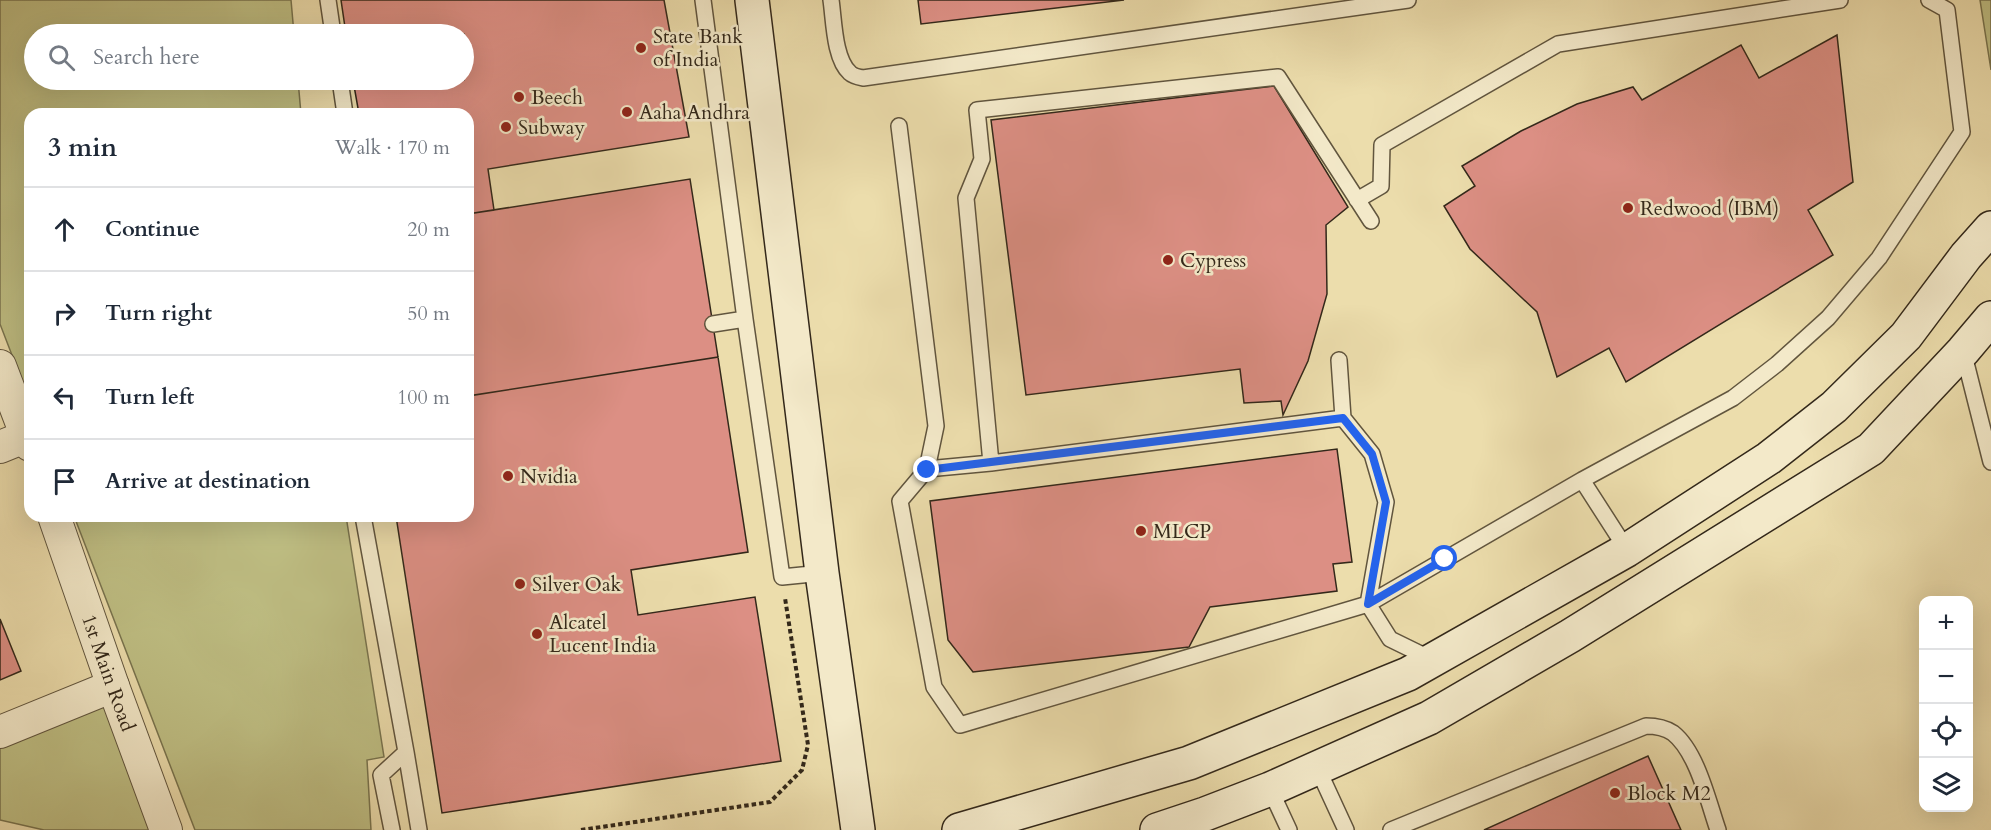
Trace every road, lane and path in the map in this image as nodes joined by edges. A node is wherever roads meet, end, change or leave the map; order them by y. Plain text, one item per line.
1 (328, 0) edge
2 (703, 0) edge
3 (752, 0) edge
4 (831, 0) edge
5 (1408, 0) edge
6 (1840, 0) edge
7 (1929, 0) edge
8 (332, 24) edge
9 (341, 90) edge
10 (344, 108) edge
11 (899, 126) dead end
12 (1357, 200) junction
13 (1371, 221) dead end
14 (1991, 228) edge
15 (1991, 318) edge
16 (745, 319) junction
17 (713, 324) dead end
18 (1963, 351) junction
19 (1339, 360) dead end
20 (0, 366) edge
21 (1343, 418) junction
22 (19, 443) edge
23 (1991, 462) edge
24 (991, 463) junction
25 (927, 470) junction
26 (1582, 480) junction
27 (56, 522) edge
28 (364, 522) edge
29 (1626, 550) junction
30 (822, 573) junction
31 (782, 577) junction
32 (1368, 604) junction
33 (1433, 660) junction
34 (113, 686) junction
35 (0, 732) edge
36 (406, 752) junction
37 (1317, 767) junction
38 (1270, 789) junction
39 (1208, 822) edge
40 (166, 830) edge
41 (392, 830) edge
42 (419, 830) edge
43 (581, 830) edge
44 (858, 830) edge
45 (959, 830) edge
46 (1157, 830) edge
47 (1289, 830) edge
48 (1346, 830) edge
49 (1391, 830) edge
50 (1718, 830) edge

1 - 8 lane
2 - 16 lane
3 - 30 street
4 - 5 lane
6 - 12 lane
7 - 26 lane
9 - 10 lane
11 - 25 lane
12 - 13 lane
12 - 24 lane
14 - 29 street
15 - 18 street
16 - 17 lane
16 - 31 lane
18 - 23 lane
18 - 37 street
19 - 21 lane
20 - 22 street
21 - 24 lane
21 - 32 lane
24 - 25 lane
25 - 32 lane
26 - 29 lane
26 - 32 lane
27 - 34 street, 1st Main Road
28 - 36 lane
29 - 33 street
30 - 31 lane
30 - 44 street
31 - 43 path
32 - 33 lane
33 - 45 street
34 - 35 street
34 - 40 street, 1st Main Road
36 - 41 lane
36 - 42 lane
37 - 38 street
37 - 48 lane
38 - 39 street
38 - 47 lane
39 - 46 street
49 - 50 lane

